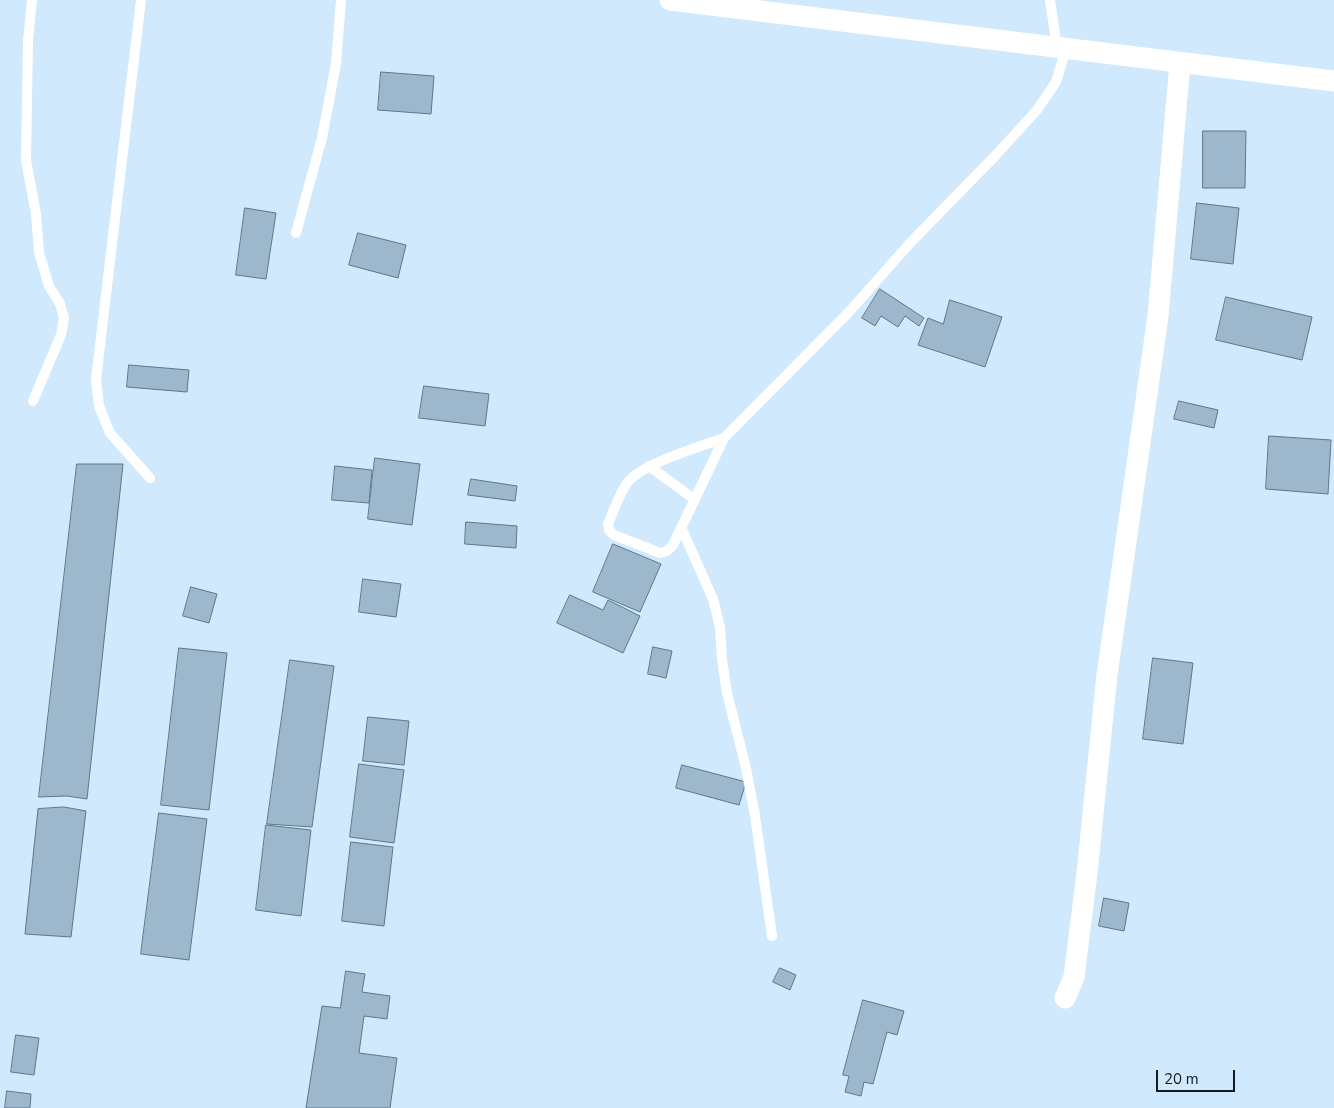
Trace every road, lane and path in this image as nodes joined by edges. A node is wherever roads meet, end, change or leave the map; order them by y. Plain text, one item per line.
1 (32, 0) edge
2 (141, 0) edge
3 (341, 0) edge
4 (670, 0) edge
5 (1050, 0) edge
6 (1062, 48) junction
7 (1180, 63) junction
8 (1334, 82) edge
9 (296, 233) dead end
10 (33, 401) dead end
11 (724, 438) junction
12 (649, 466) junction
13 (150, 478) dead end
14 (694, 499) junction
15 (681, 527) junction
16 (772, 936) dead end
17 (1065, 998) dead end

1 - 10 lane
2 - 13 lane
3 - 9 lane
4 - 6 street
5 - 6 lane
6 - 7 street
6 - 11 lane
7 - 8 street
7 - 17 street
11 - 12 lane
11 - 14 lane
12 - 14 lane
12 - 15 lane
14 - 15 lane
15 - 16 lane

